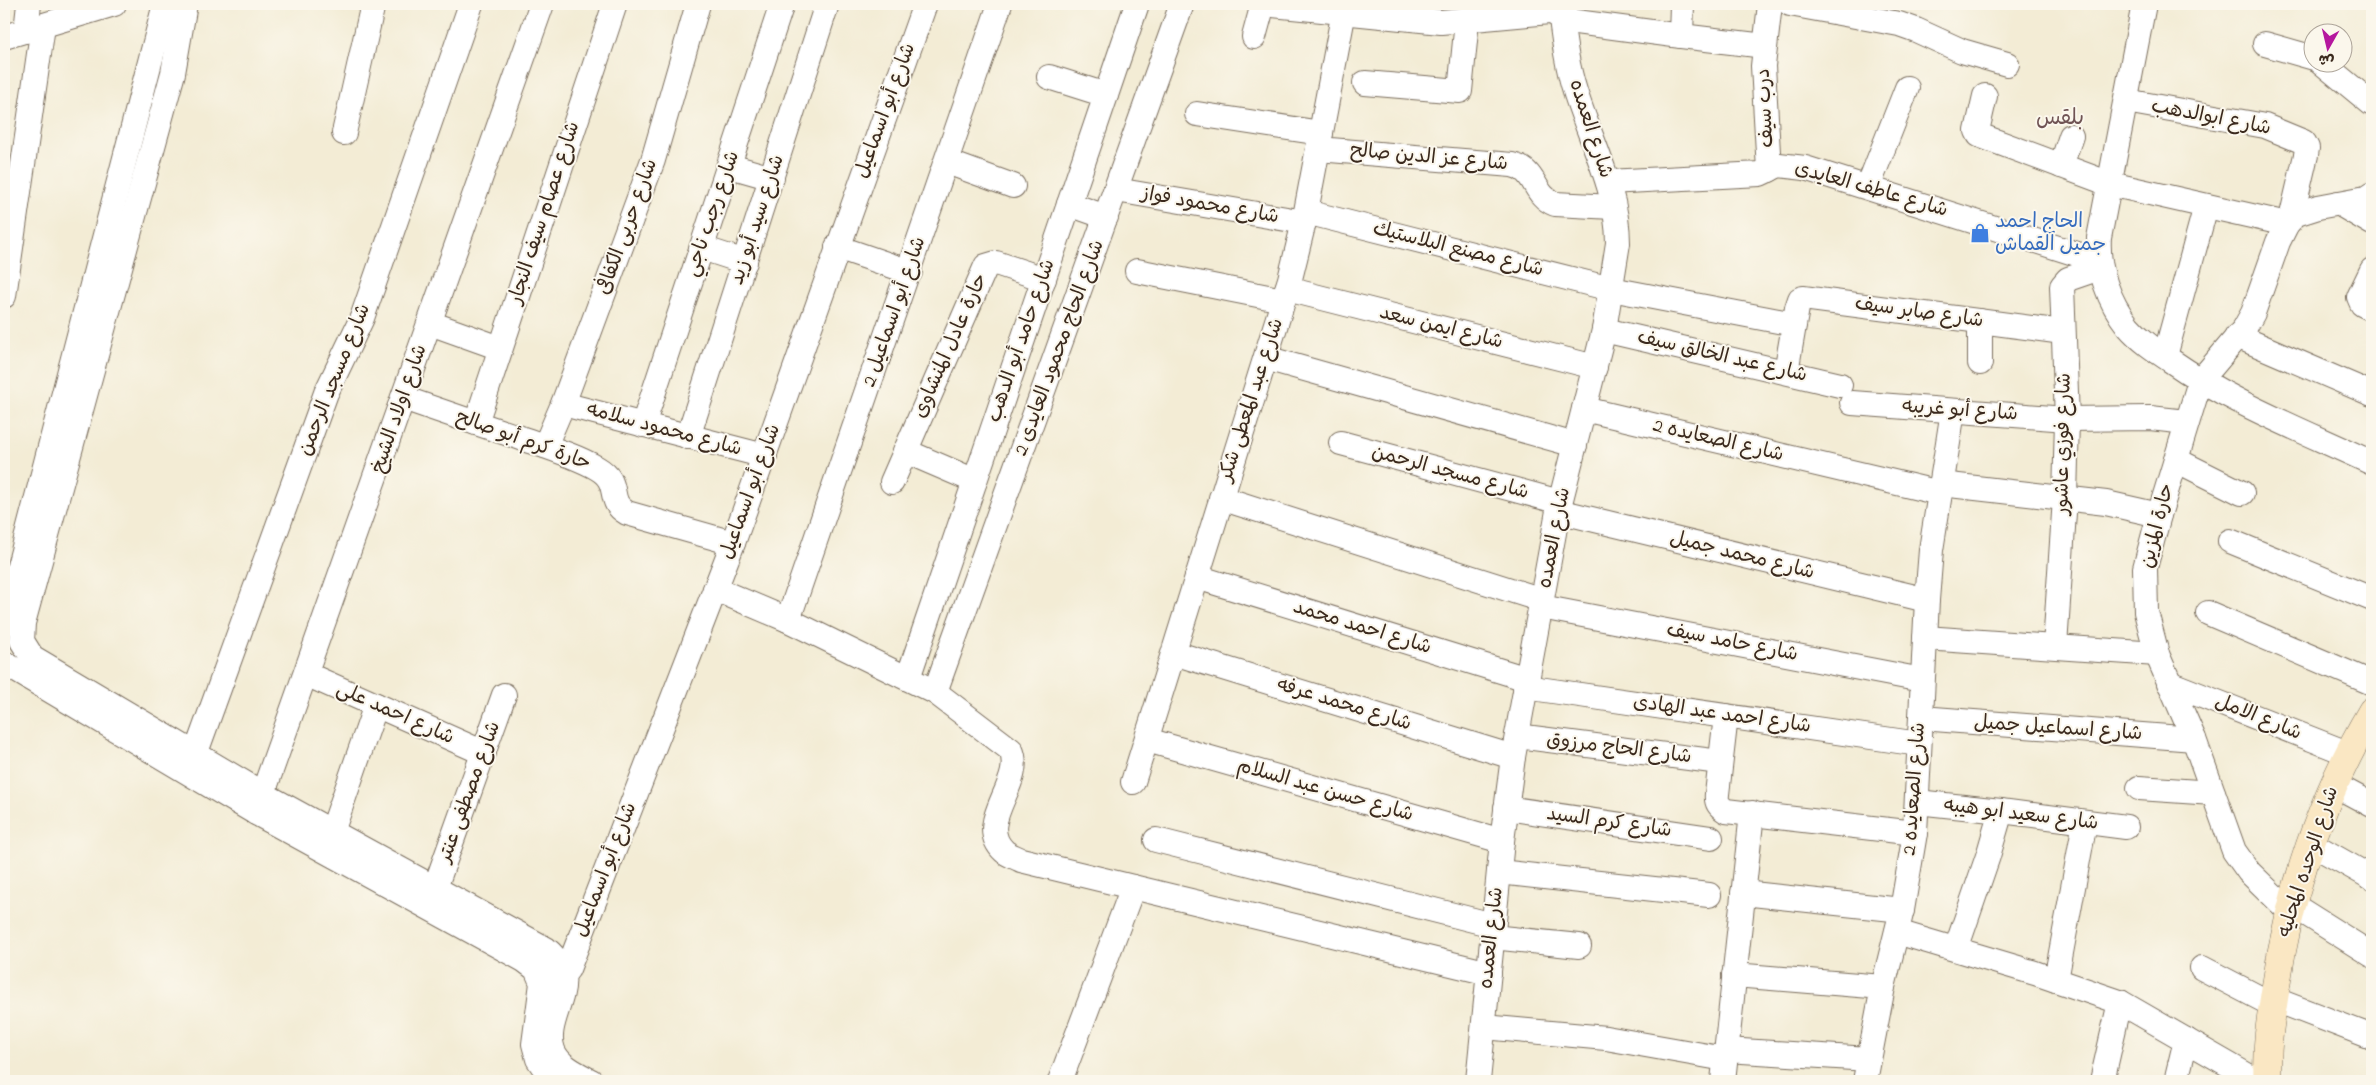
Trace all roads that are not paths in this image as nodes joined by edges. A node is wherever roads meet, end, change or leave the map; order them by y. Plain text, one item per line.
1 (29, 4) edge
2 (114, 4) edge
3 (165, 4) edge
4 (185, 4) edge
5 (373, 4) edge
6 (471, 4) edge
7 (542, 4) edge
8 (616, 4) edge
9 (698, 4) edge
10 (782, 4) edge
11 (828, 4) edge
12 (925, 4) edge
13 (1000, 4) edge
14 (1137, 4) edge
15 (1182, 4) edge
16 (1263, 4) edge
17 (1682, 4) edge
18 (1770, 4) edge
19 (1790, 4) edge
20 (2144, 4) edge
21 (1344, 11) junction
22 (1560, 12) edge
23 (1462, 15) edge
24 (24, 32) edge
25 (1681, 36) junction
26 (1254, 37) dead end
27 (2265, 44) dead end
28 (1765, 46) junction
29 (2304, 55) edge
30 (2007, 64) dead end
31 (2333, 72) edge
32 (1049, 77) dead end
33 (1365, 83) dead end
34 (1908, 88) dead end
35 (1106, 95) junction
36 (1985, 96) dead end
37 (2126, 101) junction
38 (2372, 104) edge
39 (1197, 114) dead end
40 (344, 133) dead end
41 (2071, 136) dead end
42 (1319, 141) junction
43 (946, 162) junction
44 (730, 166) junction
45 (2061, 166) junction
46 (1769, 170) junction
47 (772, 178) junction
48 (1608, 182) junction
49 (2110, 184) junction
50 (1013, 186) dead end
51 (1868, 187) junction
52 (1116, 190) junction
53 (2372, 194) edge
54 (2338, 203) junction
55 (1069, 204) junction
56 (2206, 206) junction
57 (1613, 207) junction
58 (1106, 217) junction
59 (1305, 217) junction
60 (2289, 222) junction
61 (2372, 224) edge
62 (120, 225) junction
63 (837, 247) junction
64 (702, 248) junction
65 (745, 262) junction
66 (2100, 265) junction
67 (2372, 270) edge
68 (1137, 271) dead end
69 (910, 272) junction
70 (1044, 279) junction
71 (1610, 289) junction
72 (1285, 295) junction
73 (4, 296) edge
74 (2368, 307) edge
75 (1980, 321) junction
76 (430, 323) junction
77 (1794, 324) junction
78 (1604, 330) junction
79 (2063, 332) junction
80 (2237, 336) junction
81 (500, 348) junction
82 (2165, 356) junction
83 (1266, 358) junction
84 (1980, 363) dead end
85 (1594, 368) junction
86 (1786, 372) junction
87 (2200, 381) junction
88 (1846, 394) joint
89 (2372, 394) edge
90 (403, 398) junction
91 (563, 404) junction
92 (1584, 409) junction
93 (1953, 410) junction
94 (2067, 419) junction
95 (2187, 422) junction
96 (476, 423) junction
97 (643, 425) junction
98 (688, 437) junction
99 (1340, 443) dead end
100 (1576, 445) junction
101 (545, 446) junction
102 (905, 452) junction
103 (765, 456) junction
104 (2176, 460) junction
105 (2372, 463) edge
106 (975, 481) junction
107 (892, 482) dead end
108 (1940, 489) junction
109 (2242, 493) dead end
110 (1221, 498) junction
111 (2065, 498) junction
112 (1559, 507) junction
113 (2159, 515) junction
114 (2230, 540) dead end
115 (733, 543) junction
116 (1197, 577) junction
117 (715, 589) junction
118 (2372, 599) edge
119 (1926, 600) junction
120 (1541, 603) junction
121 (2208, 613) dead end
122 (788, 620) junction
123 (4, 624) edge
124 (1925, 638) junction
125 (2055, 646) junction
126 (1174, 653) junction
127 (2157, 654) junction
128 (4, 663) edge
129 (306, 674) junction
130 (908, 678) junction
131 (1922, 680) junction
132 (1526, 683) junction
133 (2169, 683) junction
134 (2372, 683) edge
135 (935, 692) junction
136 (504, 695) dead end
137 (376, 705) junction
138 (1726, 716) junction
139 (1921, 718) junction
140 (2369, 725) edge
141 (2194, 739) junction
142 (1147, 740) junction
143 (1919, 744) junction
144 (1515, 747) junction
145 (484, 753) junction
146 (2347, 753) junction
147 (195, 756) junction
148 (1720, 762) junction
149 (1133, 782) dead end
150 (2333, 784) junction
151 (2139, 788) dead end
152 (2213, 793) junction
153 (1917, 802) junction
154 (259, 804) junction
155 (2372, 805) edge
156 (1506, 808) junction
157 (2001, 810) junction
158 (1752, 814) junction
159 (2086, 822) junction
160 (2126, 828) dead end
161 (332, 832) junction
162 (1915, 833) junction
163 (1712, 838) dead end
164 (1156, 840) dead end
165 (1502, 841) junction
166 (2310, 843) junction
167 (1499, 872) junction
168 (2372, 878) edge
169 (1133, 887) junction
170 (435, 888) junction
171 (1743, 893) junction
172 (1709, 895) dead end
173 (2290, 908) junction
174 (1899, 921) junction
175 (1493, 931) junction
176 (1579, 946) dead end
177 (1956, 949) junction
178 (2372, 955) edge
179 (2202, 968) dead end
180 (1489, 973) junction
181 (563, 975) junction
182 (1734, 975) junction
183 (2056, 980) junction
184 (1883, 987) junction
185 (2120, 1002) junction
186 (2273, 1002) junction
187 (1484, 1027) junction
188 (2372, 1037) edge
189 (542, 1040) junction
190 (2186, 1040) junction
191 (1725, 1063) edge
192 (1867, 1070) edge
193 (2269, 1079) edge
194 (553, 1081) edge
195 (591, 1081) edge
196 (1060, 1081) edge
197 (1478, 1081) edge
198 (2102, 1081) edge
199 (2176, 1081) edge

1 - 24 street
2 - 24 street
3 - 62 street
4 - 62 street
5 - 40 street
6 - 147 street, شارع مسجد الرحمن
7 - 76 street, شارع اولاد الشيخ
8 - 81 street, شارع عصام سيف النجار
9 - 91 street, شارع حربى الكفافى
10 - 44 street, شارع رجب ناجي
11 - 47 street, شارع سيد أبو زيد
12 - 63 street, شارع أبو اسماعيل
13 - 43 street, شارع أبو اسماعيل 2
14 - 35 street, شارع حامد أبو الدهب
15 - 52 street, شارع الحاج محمود العايدى 2
16 - 21 street, درب سيف
16 - 26 street
17 - 25 street
18 - 28 street, درب سيف
19 - 30 street
20 - 37 street
21 - 23 street, درب سيف
21 - 42 street, شارع عبد المعطى شكر
22 - 23 street, درب سيف
22 - 25 street, درب سيف
22 - 48 street, شارع العمده
23 - 33 street
24 - 73 street
25 - 28 street, درب سيف
27 - 29 street
28 - 46 street, درب سيف
31 - 38 street
32 - 35 street
34 - 51 street
35 - 55 street, شارع حامد أبو الدهب
36 - 45 street
37 - 49 street
37 - 60 street, شارع ابوالدهب
39 - 42 street
41 - 45 street
42 - 57 street, شارع عز الدين صالح
42 - 59 street, شارع عبد المعطى شكر
43 - 50 street
43 - 69 street, شارع أبو اسماعيل 2
44 - 47 street
44 - 64 street, شارع رجب ناجي
45 - 49 street
46 - 48 street, شارع عاطف العايدى
46 - 51 street, شارع عاطف العايدى
47 - 65 street, شارع سيد أبو زيد
48 - 57 street, شارع العمده
49 - 56 street
49 - 66 street
51 - 66 street, شارع عاطف العايدى
52 - 58 street, شارع الحاج محمود العايدى 2
52 - 59 street, شارع محمود فواز
53 - 54 street
54 - 60 street
54 - 61 street
55 - 58 street
55 - 70 street, شارع حامد أبو الدهب
56 - 60 street
56 - 82 street
57 - 71 street, شارع العمده
58 - 135 street, شارع الحاج محمود العايدى 2
59 - 71 street, شارع مصنع البلاستيك
59 - 72 street, شارع عبد المعطى شكر
60 - 80 street, حارة المزين
62 - 123 street
62 - 147 street
63 - 69 street
63 - 103 street, شارع أبو اسماعيل
64 - 65 street
64 - 97 street, شارع رجب ناجي
65 - 98 street, شارع سيد أبو زيد
66 - 79 street, شارع فوزي عاشور
66 - 82 street
67 - 74 street
68 - 72 street, شارع ايمن سعد
69 - 122 street, شارع أبو اسماعيل 2
70 - 102 street, حارة عادل المنشاوى
70 - 106 street, شارع حامد أبو الدهب
71 - 77 street
71 - 78 street, شارع العمده
72 - 83 street, شارع عبد المعطى شكر
72 - 85 street, شارع ايمن سعد
75 - 77 street, شارع صابر سيف
75 - 79 street, شارع صابر سيف
75 - 84 street
76 - 81 street
76 - 90 street, شارع اولاد الشيخ
77 - 86 street, شارع صابر سيف
78 - 85 street, شارع العمده
78 - 86 street, شارع عبد الخالق سيف
79 - 94 street, شارع فوزي عاشور
80 - 87 street, حارة المزين
80 - 89 street
81 - 96 street, شارع عصام سيف النجار
82 - 87 street
83 - 100 street
83 - 110 street, شارع عبد المعطى شكر
85 - 92 street, شارع العمده
86 - 88 street, شارع عبد الخالق سيف
87 - 95 street, حارة المزين
87 - 105 street
88 - 93 street, شارع أبو غريبه
90 - 96 street, حارة كرم أبو صالح
90 - 129 street, شارع اولاد الشيخ
91 - 97 street, شارع محمود سلامه
91 - 101 street, شارع حربى الكفافى
92 - 100 street, شارع العمده
92 - 108 street, شارع الصعايده 2
93 - 94 street, شارع أبو غريبه
93 - 108 street, شارع الصعايده 2
94 - 95 street, شارع أبو غريبه
94 - 111 street, شارع فوزي عاشور
95 - 104 street, حارة المزين
96 - 101 street, حارة كرم أبو صالح
97 - 98 street, شارع محمود سلامه
98 - 103 street, شارع محمود سلامه
99 - 112 street, شارع مسجد الرحمن
100 - 112 street, شارع العمده
101 - 115 street, حارة كرم أبو صالح
102 - 106 street
102 - 107 street, حارة عادل المنشاوى
103 - 115 street, شارع أبو اسماعيل
104 - 109 street
104 - 113 street, حارة المزين
106 - 130 street, شارع حامد أبو الدهب
108 - 111 street
108 - 119 street, شارع الصعايده 2
110 - 116 street, شارع عبد المعطى شكر
110 - 120 street, شارع حامد سيف
111 - 113 street
111 - 125 street, شارع فوزي عاشور
112 - 119 street, شارع محمد جميل
112 - 120 street, شارع العمده
113 - 127 street, حارة المزين
114 - 118 street
115 - 117 street, شارع أبو اسماعيل
116 - 126 street, شارع عبد المعطى شكر
116 - 132 street, شارع احمد محمد
117 - 122 street
117 - 181 street, شارع أبو اسماعيل
119 - 124 street, شارع الصعايده 2
120 - 131 street, شارع حامد سيف
120 - 132 street, شارع العمده
121 - 134 street
122 - 130 street
124 - 125 street
124 - 131 street, شارع الصعايده 2
125 - 127 street
126 - 142 street, شارع عبد المعطى شكر
126 - 144 street, شارع محمد عرفه
127 - 133 street, حارة المزين
128 - 154 street
129 - 137 street, شارع احمد على
129 - 154 street, شارع اولاد الشيخ
130 - 135 street
131 - 139 street, شارع الصعايده 2
132 - 138 street, شارع احمد عبد الهادى
132 - 144 street, شارع العمده
133 - 141 street, حارة المزين
133 - 146 street, شارع الامل
135 - 169 street
136 - 145 street, شارع مصطفى عنتر
137 - 145 street, شارع احمد على
137 - 161 street
138 - 143 street, شارع احمد عبد الهادى
138 - 148 street
139 - 141 street, شارع اسماعيل جميل
139 - 143 street, شارع الصعايده 2
140 - 146 street, شارع الوحده المحليه
141 - 152 street, حارة المزين
142 - 149 street, شارع عبد المعطى شكر
142 - 165 street, شارع حسن عبد السلام
143 - 153 street, شارع الصعايده 2
144 - 148 street, شارع الحاج مرزوق
144 - 156 street, شارع العمده
145 - 170 street, شارع مصطفى عنتر
146 - 150 street, شارع الوحده المحليه
147 - 154 street
148 - 158 street
150 - 155 street
150 - 166 street, شارع الوحده المحليه
151 - 152 street
152 - 173 street, حارة المزين
153 - 157 street, شارع سعيد ابو هيبه
153 - 162 street, شارع الصعايده 2
154 - 161 street
154 - 189 street
156 - 163 street, شارع كرم السيد
156 - 165 street, شارع العمده
157 - 159 street, شارع سعيد ابو هيبه
157 - 177 street
158 - 162 street
158 - 171 street
159 - 160 street, شارع سعيد ابو هيبه
159 - 183 street
161 - 170 street
162 - 174 street, شارع الصعايده 2
164 - 175 street
165 - 167 street, شارع العمده
166 - 168 street
166 - 173 street, شارع الوحده المحليه
167 - 172 street
167 - 175 street, شارع العمده
169 - 180 street
169 - 196 street
170 - 181 street
171 - 174 street
171 - 182 street
173 - 178 street
173 - 186 street, شارع الوحده المحليه
174 - 177 street
174 - 184 street, شارع الصعايده 2
175 - 176 street
175 - 180 street, شارع العمده
177 - 183 street
179 - 186 street
180 - 187 street, شارع العمده
181 - 189 street, شارع أبو اسماعيل
182 - 184 street
182 - 191 street
183 - 185 street
184 - 192 street, شارع الصعايده 2
185 - 190 street
185 - 198 street
186 - 188 street
186 - 193 street, شارع الوحده المحليه
187 - 191 street
187 - 197 street, شارع العمده
189 - 194 street
189 - 195 street
190 - 193 street
190 - 199 street
191 - 192 street

